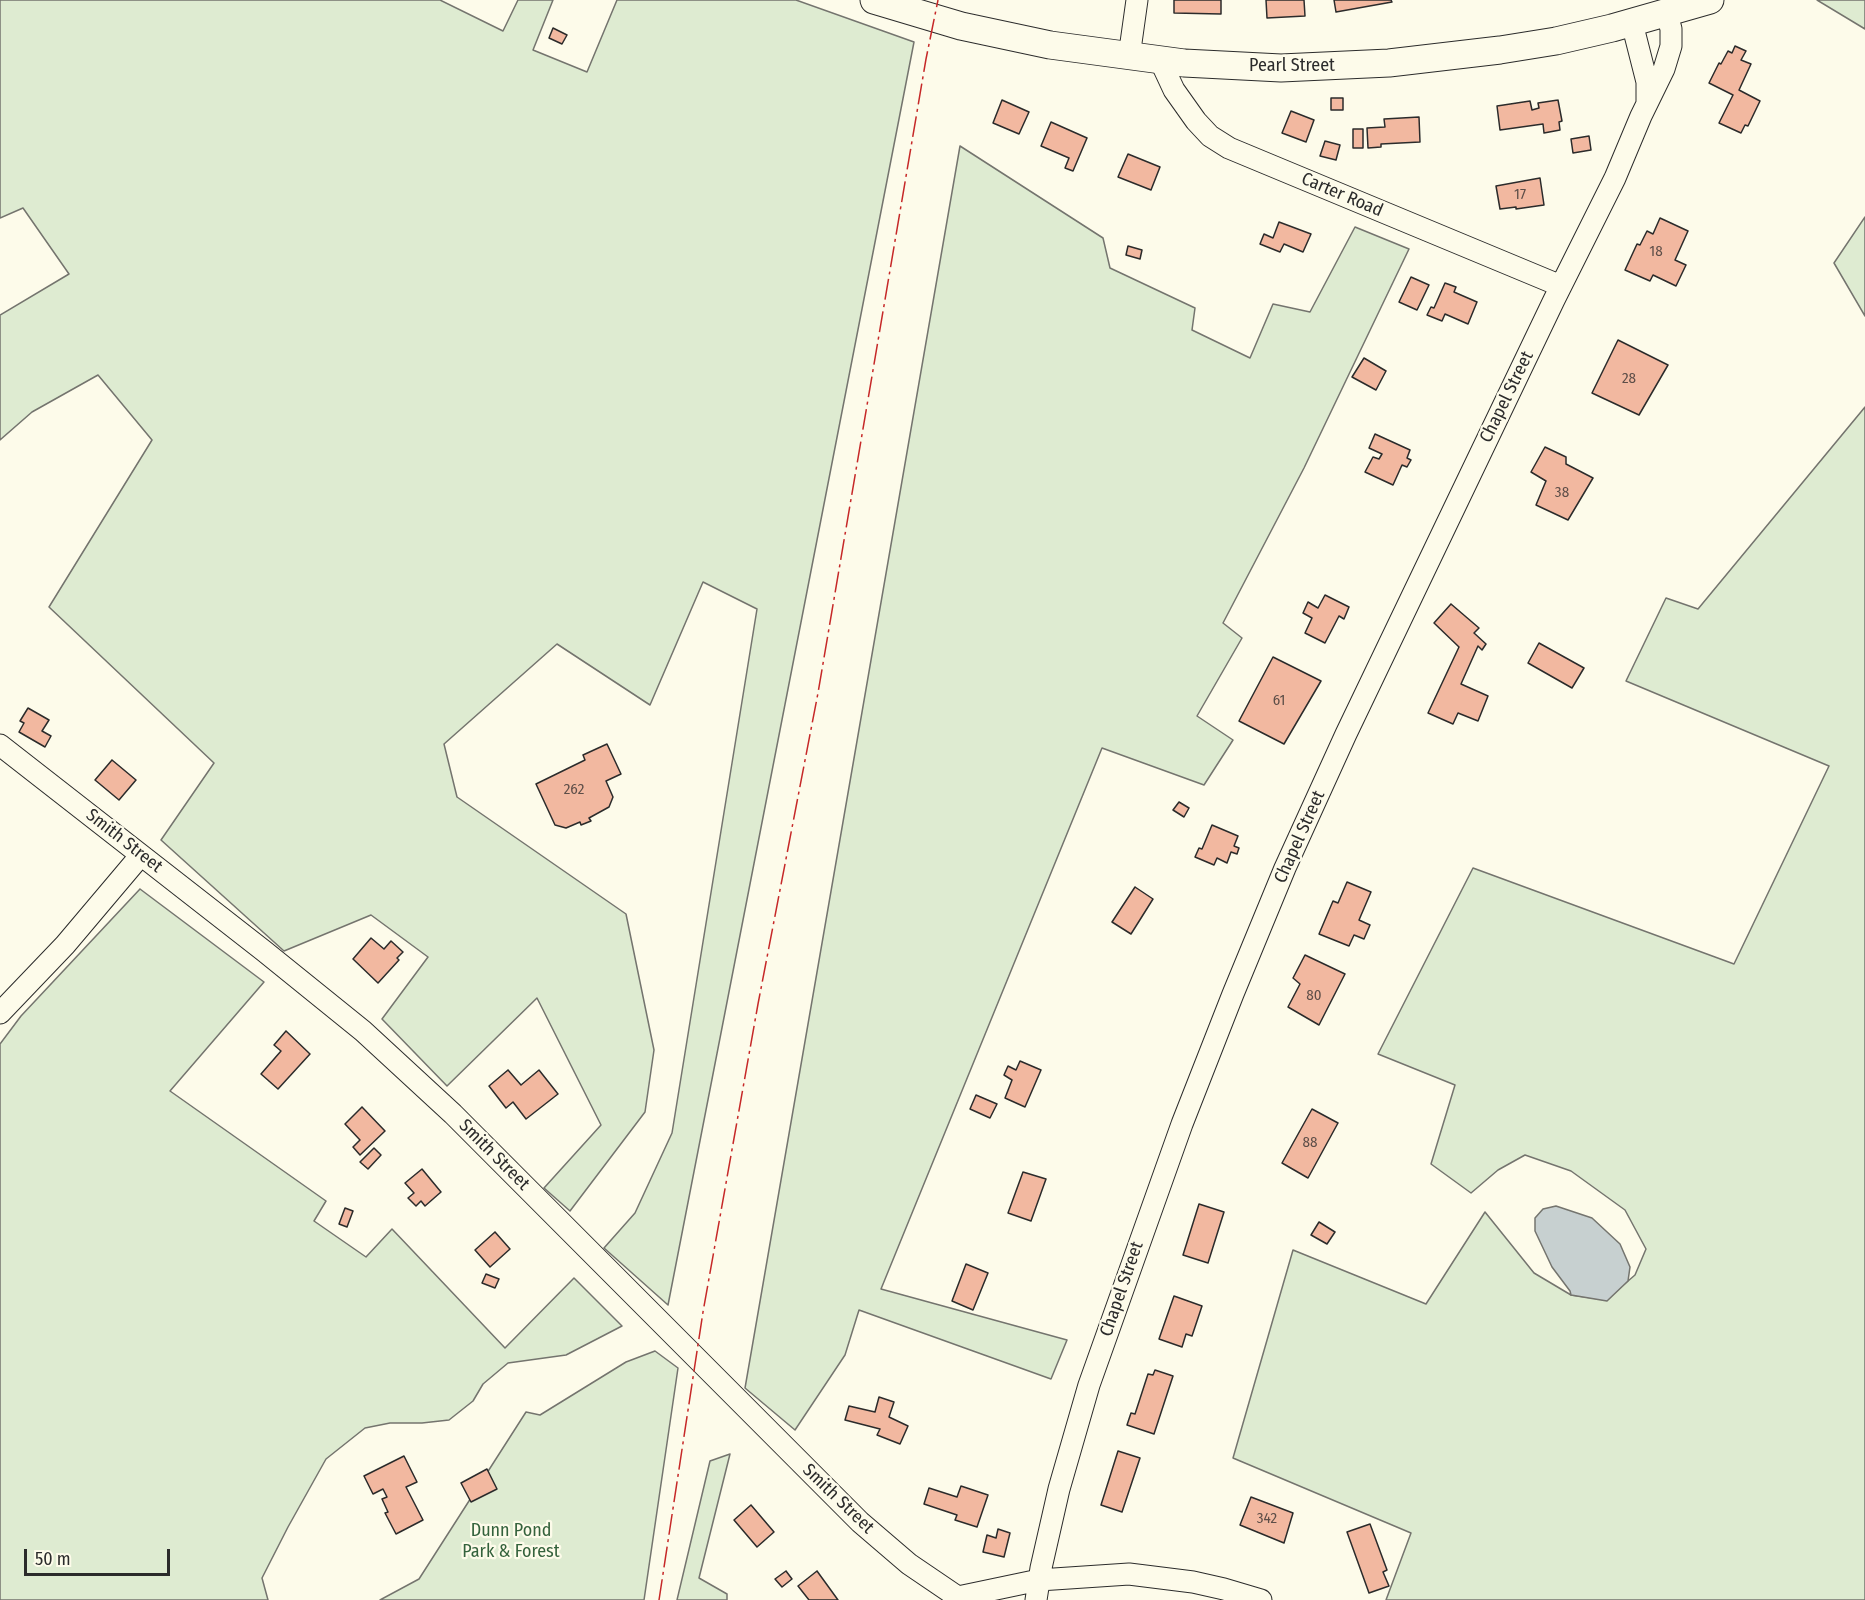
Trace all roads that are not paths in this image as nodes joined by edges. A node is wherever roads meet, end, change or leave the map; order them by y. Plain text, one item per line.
1 (873, 0) edge
2 (1137, 0) edge
3 (1710, 0) edge
4 (1667, 14) junction
5 (1632, 23) junction
6 (1129, 57) junction
7 (1160, 60) junction
8 (1646, 105) junction
9 (1561, 286) junction
10 (0, 745) edge
11 (141, 855) junction
12 (0, 1013) edge
13 (1038, 1590) edge
14 (960, 1599) edge
15 (1261, 1600) edge

1 - 6 main road, Pearl Street
2 - 6 street
3 - 4 main road, Pearl Street
4 - 5 main road, Pearl Street
4 - 8 street, Chapel Street
5 - 7 main road, Pearl Street
5 - 8 street, Chapel Street
6 - 7 main road, Pearl Street
7 - 9 street, Carter Road
8 - 9 street, Chapel Street
9 - 13 street, Chapel Street
10 - 11 street, Smith Street
11 - 12 street
11 - 14 street, Smith Street
13 - 14 street, Smith Street
13 - 15 street, Smith Street

